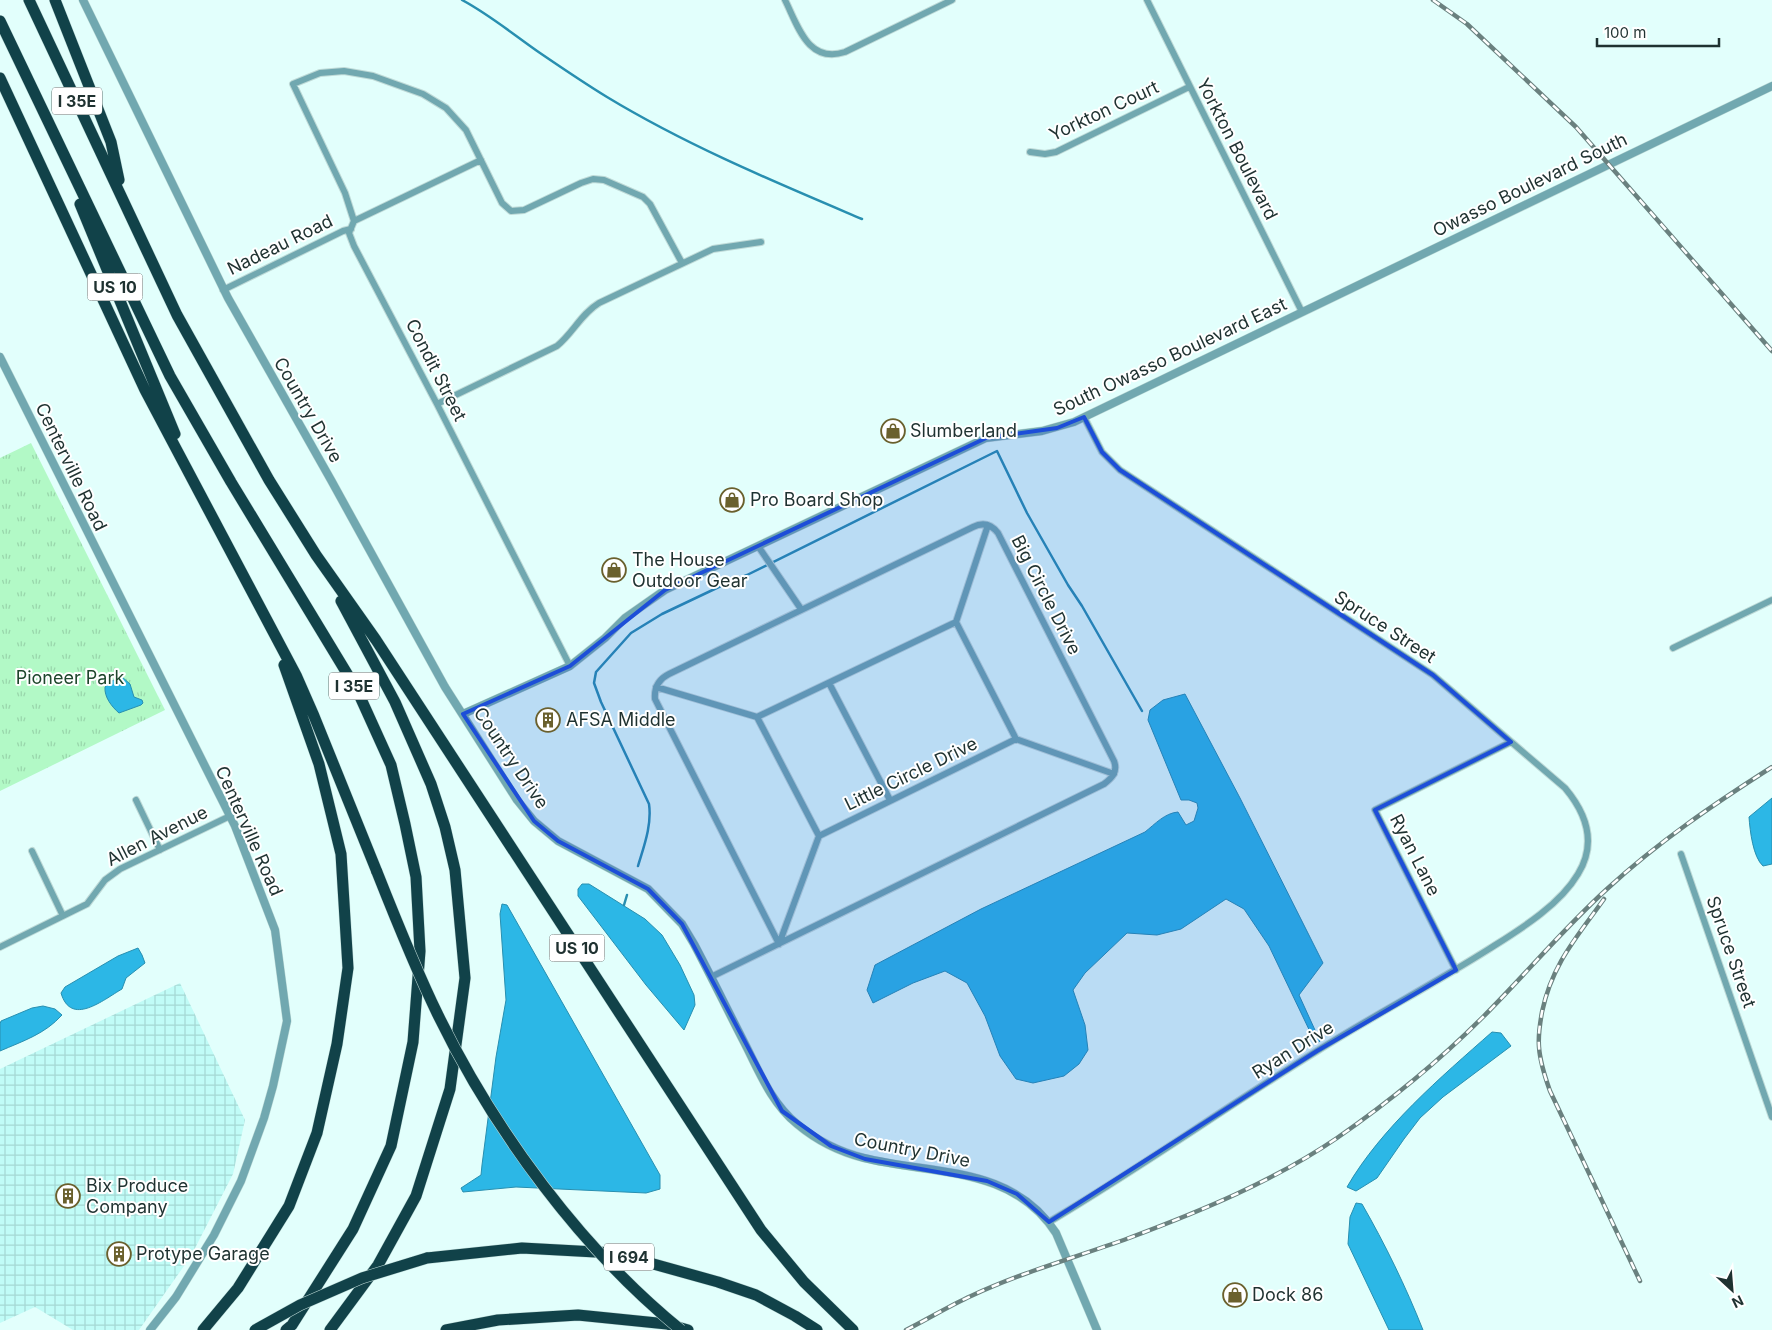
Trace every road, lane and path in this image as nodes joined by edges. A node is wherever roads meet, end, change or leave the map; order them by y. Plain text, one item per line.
1 (29, 0) edge
2 (55, 0) edge
3 (83, 0) edge
4 (785, 0) edge
5 (952, 0) edge
6 (1146, 0) edge
7 (0, 21) edge
8 (0, 78) edge
9 (30, 82) junction
10 (1772, 86) edge
11 (1189, 87) junction
12 (1030, 152) dead end
13 (481, 160) junction
14 (124, 201) junction
15 (354, 221) junction
16 (351, 229) junction
17 (761, 242) dead end
18 (682, 263) junction
19 (223, 290) junction
20 (1302, 312) junction
21 (0, 357) edge
22 (437, 404) junction
23 (1084, 417) junction
24 (200, 493) junction
25 (988, 525) junction
26 (758, 546) junction
27 (316, 555) junction
28 (1772, 600) edge
29 (801, 609) junction
30 (956, 622) junction
31 (273, 635) junction
32 (1673, 648) dead end
33 (570, 666) junction
34 (829, 683) junction
35 (656, 688) junction
36 (463, 714) junction
37 (757, 717) junction
38 (1016, 739) junction
39 (1512, 742) junction
40 (1114, 774) junction
41 (136, 800) dead end
42 (890, 800) junction
43 (230, 816) junction
44 (819, 836) junction
45 (160, 850) junction
46 (32, 851) dead end
47 (1681, 854) dead end
48 (1552, 903) joint
49 (63, 916) junction
50 (779, 944) junction
51 (0, 947) edge
52 (1456, 970) junction
53 (711, 977) junction
54 (1772, 1117) edge
55 (1049, 1222) junction
56 (150, 1330) edge
57 (203, 1330) edge
58 (255, 1330) edge
59 (286, 1330) edge
60 (330, 1330) edge
61 (446, 1330) edge
62 (681, 1330) edge
63 (688, 1330) edge
64 (817, 1330) edge
65 (853, 1330) edge
66 (1097, 1330) edge

1 - 14 highway, I 35E
2 - 14 highway
3 - 19 street, Country Drive
4 - 5 street
6 - 11 street, Yorkton Boulevard
7 - 9 highway, I 35E
8 - 24 highway
9 - 24 highway, US 10
9 - 59 highway, I 35E
10 - 20 street, Owasso Boulevard South
11 - 12 street, Yorkton Court
11 - 20 street, Yorkton Boulevard
13 - 15 street, Nadeau Road
13 - 15 street
13 - 18 street
14 - 27 highway, I 35E
15 - 16 street
16 - 19 street, Nadeau Road
16 - 22 street, Condit Street
17 - 18 street
18 - 22 street
19 - 36 street, Country Drive
20 - 23 street, South Owasso Boulevard East
21 - 43 street, Centerville Road
22 - 33 street, Condit Street
23 - 26 street, South Owasso Boulevard East
23 - 39 street, Spruce Street
24 - 31 highway, US 10
25 - 29 street, Big Circle Drive
25 - 30 street
25 - 40 street, Big Circle Drive
26 - 29 street
26 - 33 street, South Owasso Boulevard East
27 - 60 highway, I 35E
27 - 65 highway, US 10
28 - 32 street
29 - 35 street, Big Circle Drive
30 - 34 street
30 - 38 street
31 - 57 highway
31 - 62 highway, US 10, bridge
33 - 36 street, South Owasso Boulevard East
34 - 37 street
34 - 42 street
35 - 37 street
35 - 50 street
36 - 53 street, Country Drive
37 - 44 street
38 - 40 street
38 - 42 street, Little Circle Drive
39 - 48 street, Spruce Street
39 - 52 street, Ryan Lane
40 - 50 street
41 - 45 street
42 - 44 street, Little Circle Drive
43 - 45 street, Allen Avenue
43 - 56 street, Centerville Road
44 - 50 street
45 - 49 street, Allen Avenue
46 - 49 street
47 - 54 street, Spruce Street
48 - 52 street, Ryan Drive
49 - 51 street, Allen Avenue
50 - 53 street
52 - 55 street, Ryan Drive
53 - 55 street, Country Drive
55 - 66 street, Country Drive
58 - 64 highway, I 694, bridge
61 - 63 highway

